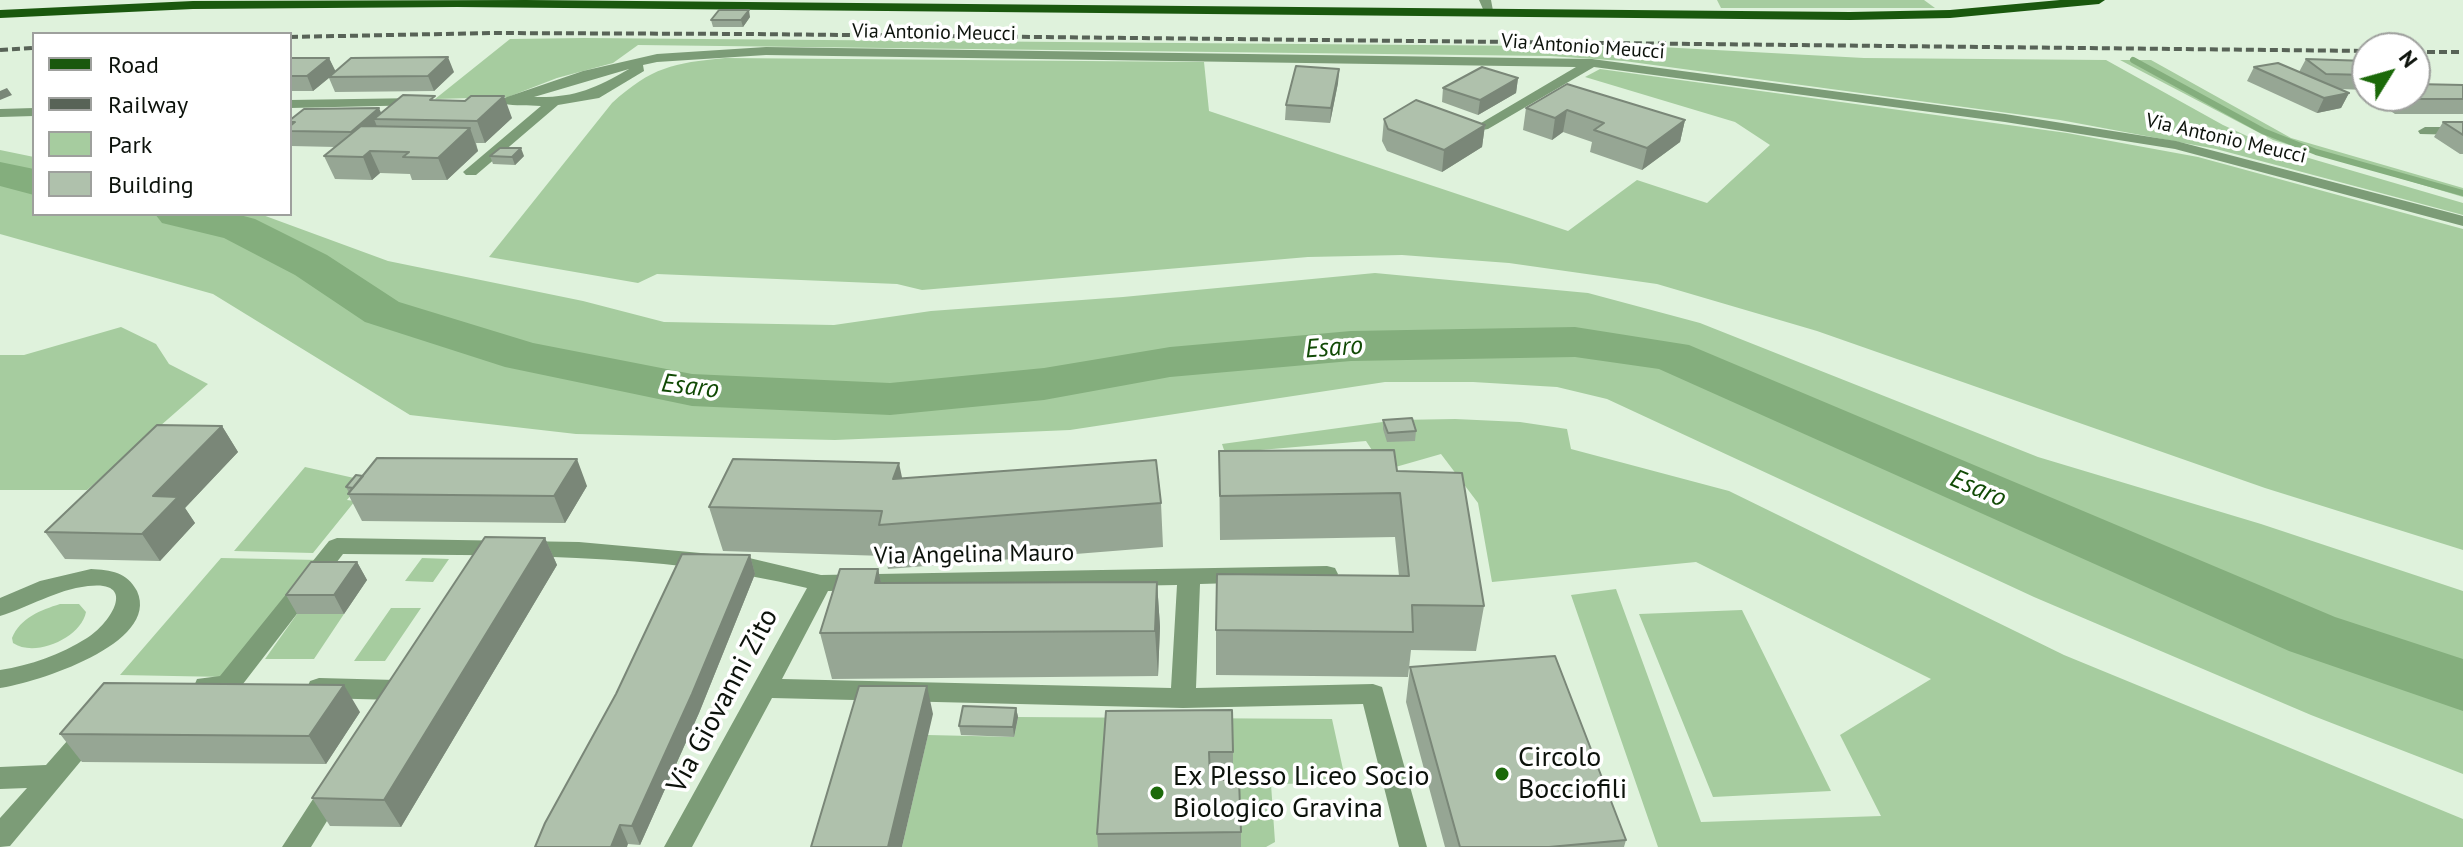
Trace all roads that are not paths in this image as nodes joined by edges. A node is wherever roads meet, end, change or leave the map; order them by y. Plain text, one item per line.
1 (2099, 0) edge
2 (754, 3) edge
3 (1162, 4) edge
4 (1487, 6) edge
5 (0, 14) edge
6 (685, 54) junction
7 (1592, 63) junction
8 (494, 101) edge
9 (509, 101) junction
10 (431, 102) edge
11 (554, 102) junction
12 (292, 104) edge
13 (32, 112) edge
14 (0, 113) edge
15 (1483, 126) edge
16 (2425, 131) dead end
17 (2463, 131) edge
18 (471, 172) dead end
19 (2463, 221) edge
20 (485, 548) junction
21 (469, 574) edge
22 (1327, 574) edge
23 (1189, 578) junction
24 (821, 583) junction
25 (0, 608) edge
26 (412, 664) edge
27 (1, 680) edge
28 (185, 685) edge
29 (227, 686) junction
30 (257, 687) edge
31 (302, 688) edge
32 (765, 688) junction
33 (396, 690) junction
34 (1183, 698) junction
35 (110, 708) edge
36 (379, 716) edge
37 (346, 768) edge
38 (53, 776) junction
39 (0, 778) edge
40 (0, 838) edge
41 (296, 847) edge
42 (678, 847) edge
43 (1413, 847) edge

1 - 4 main road
2 - 3 main road
2 - 5 main road
3 - 4 main road
6 - 7 street, Via Antonio Meucci
6 - 9 street
6 - 11 street
7 - 15 street
7 - 19 street, Via Antonio Meucci
8 - 9 street
9 - 11 street
10 - 12 street
11 - 18 street
13 - 14 street
16 - 17 street
20 - 21 street
20 - 24 street, Via Angelina Mauro
20 - 29 street, Via Angelina Mauro
22 - 23 street, Via Angelina Mauro
23 - 24 street, Via Angelina Mauro
23 - 34 street
24 - 32 street, Via Giovanni Zito
25 - 27 street
26 - 33 street
28 - 29 street
29 - 30 street
31 - 33 street
32 - 34 street
32 - 42 street, Via Giovanni Zito
33 - 36 street
34 - 43 street
35 - 38 street
37 - 41 street
38 - 39 street
38 - 40 street

